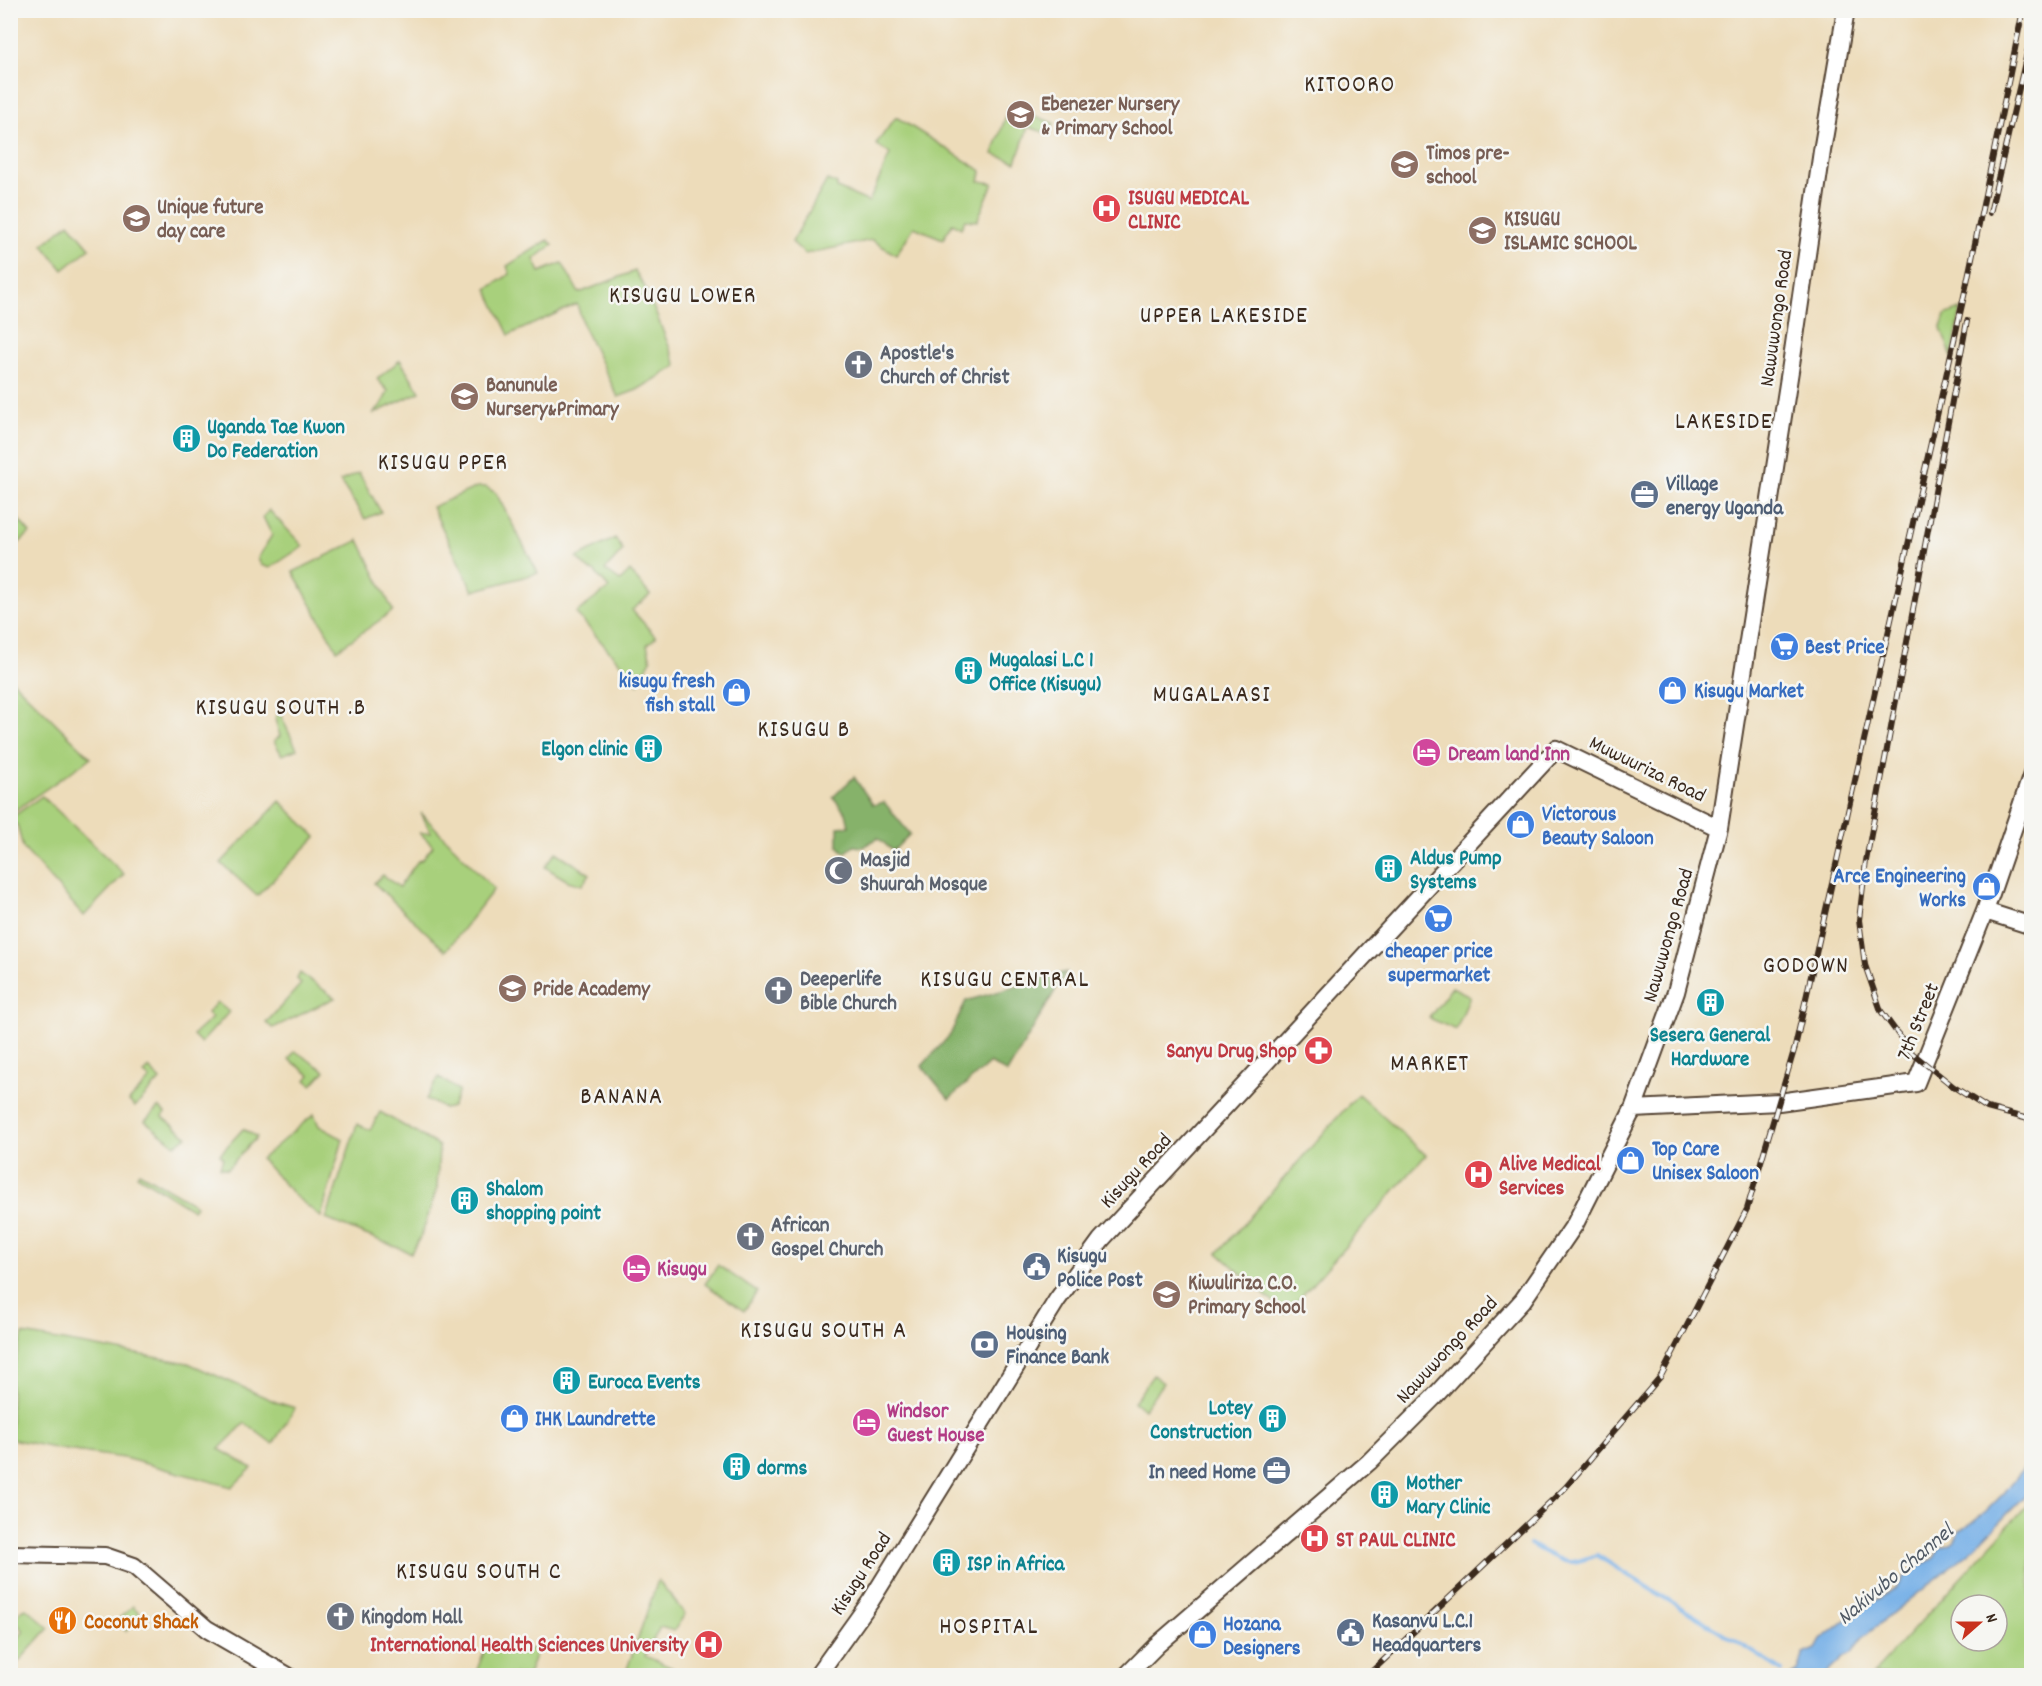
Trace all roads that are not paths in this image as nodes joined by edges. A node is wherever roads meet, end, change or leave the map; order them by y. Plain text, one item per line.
1 (1846, 10) edge
2 (1556, 749) joint
3 (2031, 774) edge
4 (1719, 828) junction
5 (1984, 911) junction
6 (2031, 926) edge
7 (1633, 1109) junction
8 (10, 1554) edge
9 (288, 1676) edge
10 (818, 1676) edge
11 (1126, 1676) edge

1 - 4 street, Nawuwongo Road
2 - 4 street, Muwuuriza Road
2 - 10 street, Kisugu Road
3 - 5 street, 7th Street
4 - 7 street, Nawuwongo Road
5 - 6 street
5 - 7 street, 7th Street
7 - 11 street, Nawuwongo Road
8 - 9 street

